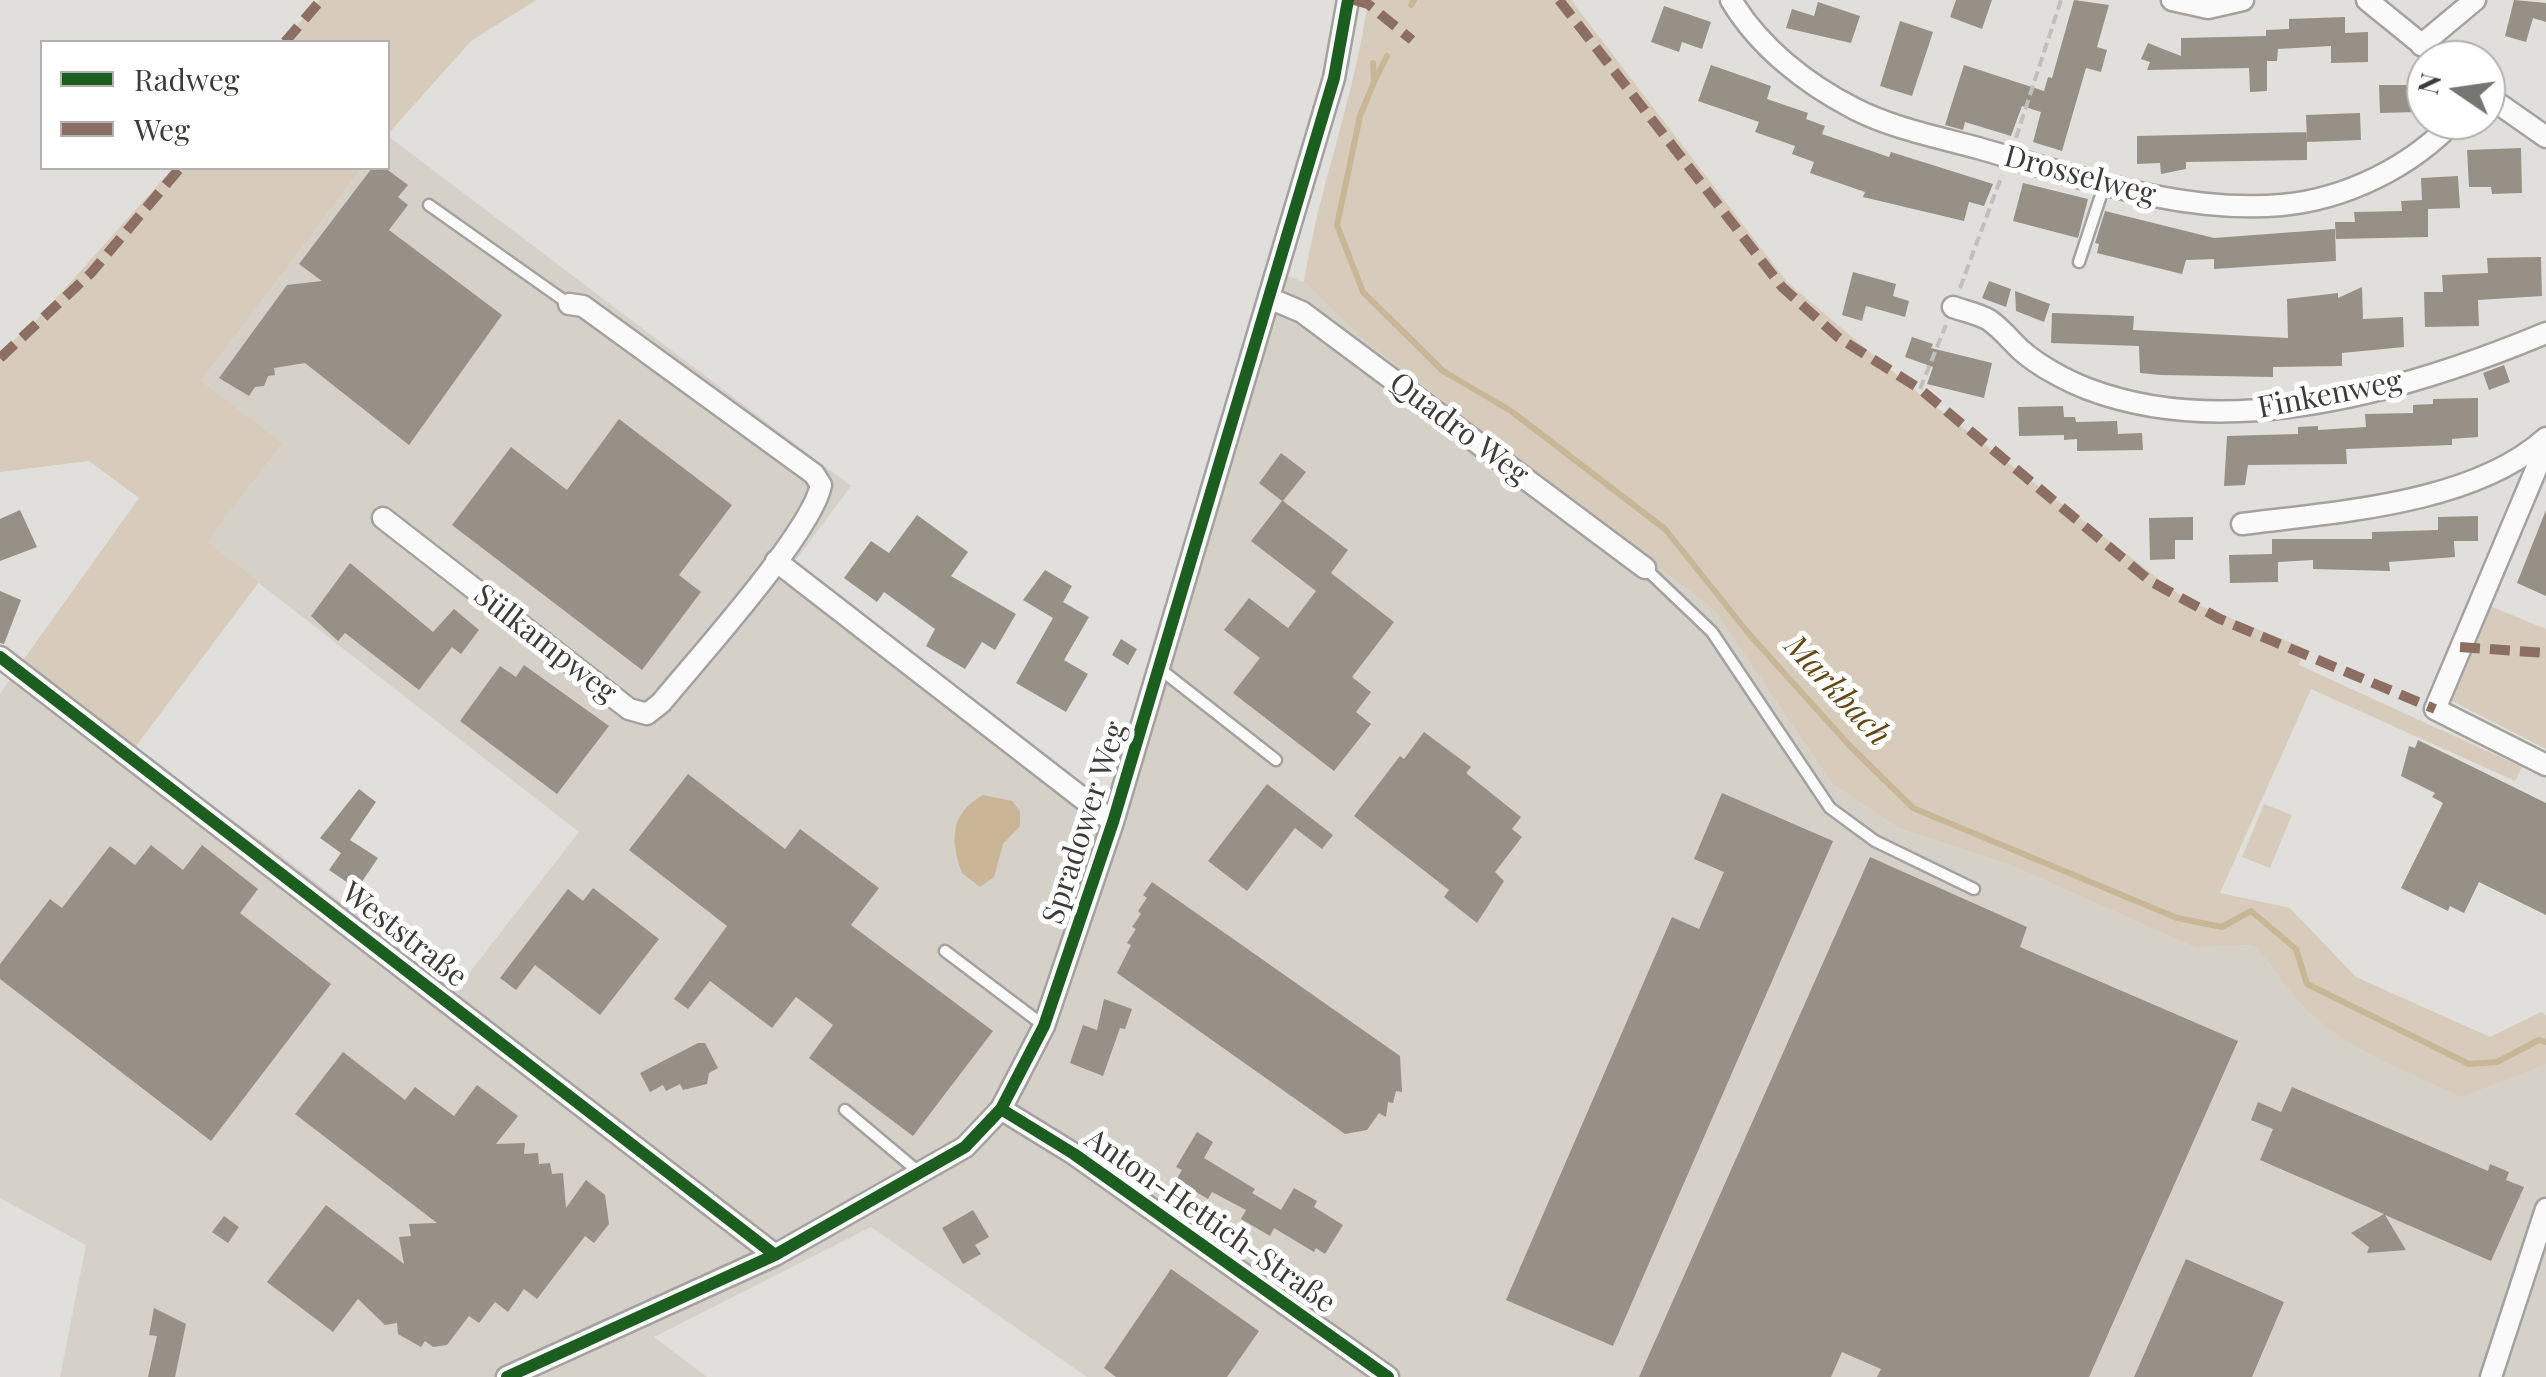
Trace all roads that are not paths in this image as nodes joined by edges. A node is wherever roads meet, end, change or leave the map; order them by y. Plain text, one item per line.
1 (1348, 0) edge
2 (1731, 0) edge
3 (2172, 0) edge
4 (2244, 0) edge
5 (2367, 0) edge
6 (2475, 0) edge
7 (2415, 40) edge
8 (2427, 40) edge
9 (2506, 109) edge
10 (2546, 136) edge
11 (2429, 140) edge
12 (2105, 184) junction
13 (428, 205) dead end
14 (2079, 262) dead end
15 (1269, 298) junction
16 (568, 304) joint
17 (1953, 307) road end
18 (2546, 333) edge
19 (2542, 442) edge
20 (383, 518) dead end
21 (2242, 524) dead end
22 (776, 560) junction
23 (1645, 568) joint
24 (0, 657) edge
25 (1160, 669) junction
26 (1276, 760) dead end
27 (2546, 765) edge
28 (1113, 822) junction
29 (1974, 889) dead end
30 (944, 951) dead end
31 (1044, 1026) junction
32 (1001, 1109) junction
33 (845, 1110) dead end
34 (920, 1174) junction
35 (2546, 1209) edge
36 (775, 1255) junction
37 (1361, 1370) edge
38 (507, 1377) edge
39 (1388, 1377) edge
40 (2491, 1377) edge

1 - 15 street, Spradower Weg
2 - 12 street, Drosselweg
3 - 4 street
5 - 7 street
6 - 8 street
9 - 10 street
11 - 12 street, Drosselweg
12 - 14 lane
13 - 16 lane
15 - 23 street, Quadro Weg
15 - 25 street, Spradower Weg
16 - 22 street, Sülkampweg
17 - 18 street, Finkenweg
19 - 21 street
19 - 27 street
20 - 22 street, Sülkampweg
22 - 28 street
23 - 29 lane
24 - 36 street, Weststraße
25 - 26 lane
25 - 28 street, Spradower Weg
28 - 31 street, Spradower Weg
30 - 31 lane
31 - 32 street, Spradower Weg
32 - 34 street, Spradower Weg
32 - 37 street, Anton-Hettich-Straße
33 - 34 lane
34 - 36 street, Spradower Weg
35 - 40 street
36 - 38 street, Spradower Weg
37 - 39 street, Anton-Hettich-Straße

